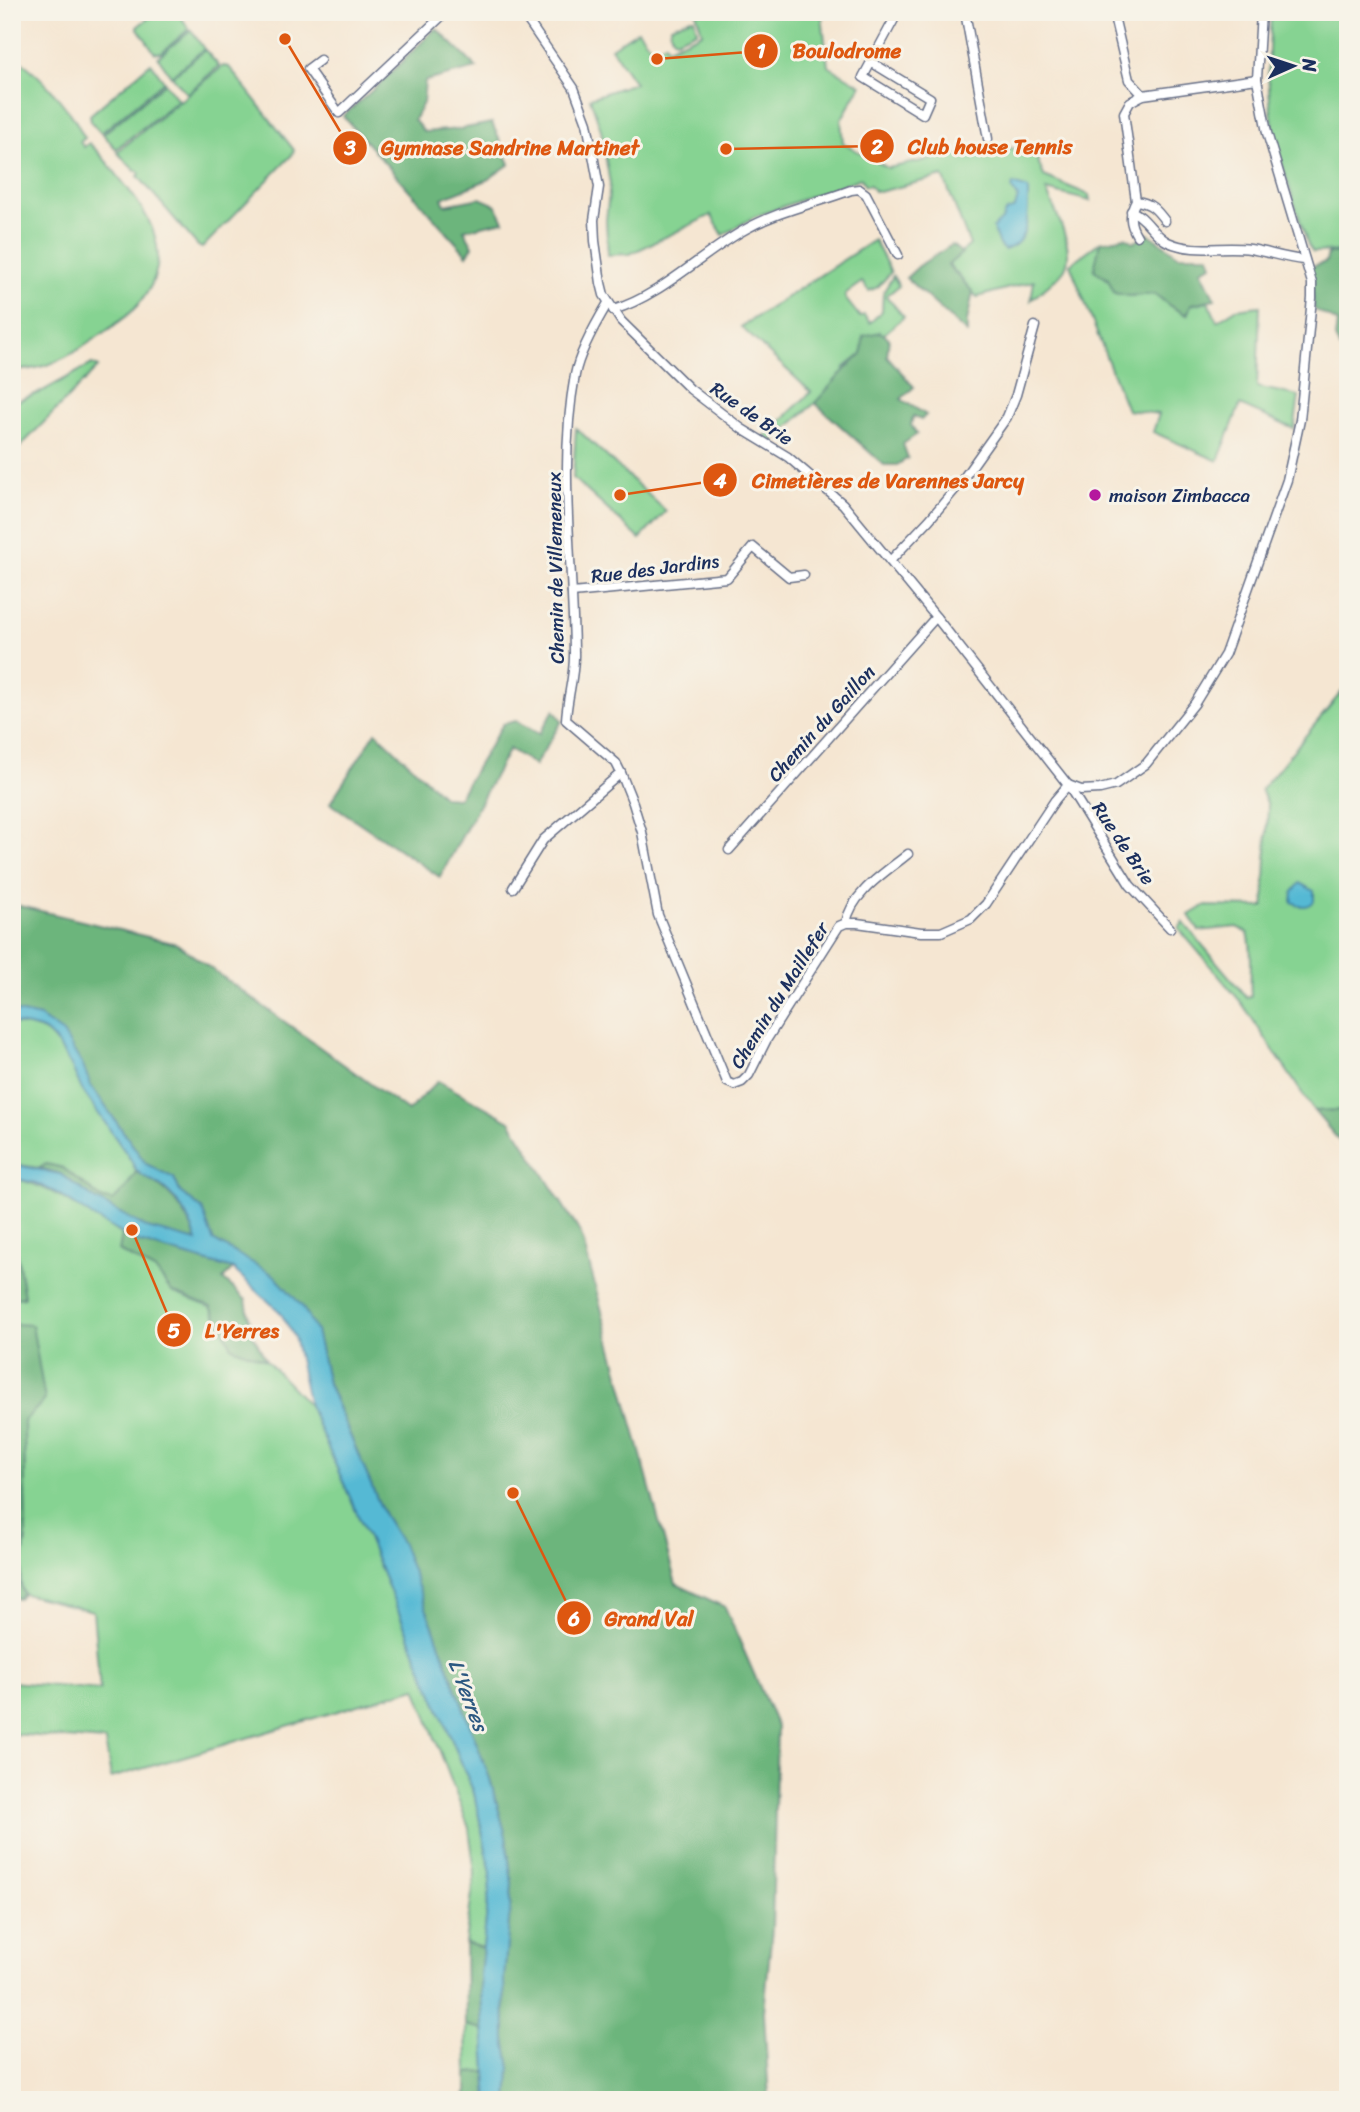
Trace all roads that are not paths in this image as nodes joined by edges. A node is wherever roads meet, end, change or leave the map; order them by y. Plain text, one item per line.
1 (446, 12) edge
2 (522, 12) edge
3 (898, 12) edge
4 (965, 12) edge
5 (1113, 12) edge
6 (1261, 12) edge
7 (320, 60) dead end
8 (871, 62) junction
9 (1257, 79) junction
10 (1143, 95) junction
11 (988, 139) dead end
12 (1136, 201) junction
13 (1131, 211) junction
14 (1165, 221) dead end
15 (1137, 236) dead end
16 (898, 255) dead end
17 (1303, 260) junction
18 (611, 307) junction
19 (1034, 326) dead end
20 (890, 561) junction
21 (804, 575) dead end
22 (572, 593) junction
23 (936, 617) junction
24 (621, 773) junction
25 (1068, 785) junction
26 (729, 850) dead end
27 (908, 854) dead end
28 (513, 888) dead end
29 (846, 923) junction
30 (1170, 928) dead end
31 (734, 1085) joint

1 - 7 street
2 - 18 street, Rue de Brie
3 - 8 street
4 - 11 street
5 - 10 street
6 - 9 street
8 - 8 street
9 - 10 street
9 - 17 street
10 - 12 street
12 - 13 street
12 - 14 street
13 - 15 street
13 - 17 street
16 - 18 street
17 - 25 street
18 - 20 street, Rue de Brie
18 - 22 street, Chemin de Villemeneux
19 - 20 street
20 - 23 street, Rue de Brie
21 - 22 street, Rue des Jardins
22 - 24 street, Chemin de Villemeneux
23 - 25 street, Rue de Brie
23 - 26 street, Chemin du Gaillon
24 - 28 street
24 - 31 street, Chemin de Villemeneux
25 - 29 street, Chemin du Maillefer
25 - 30 street, Rue de Brie
27 - 29 street
29 - 31 street, Chemin du Maillefer

